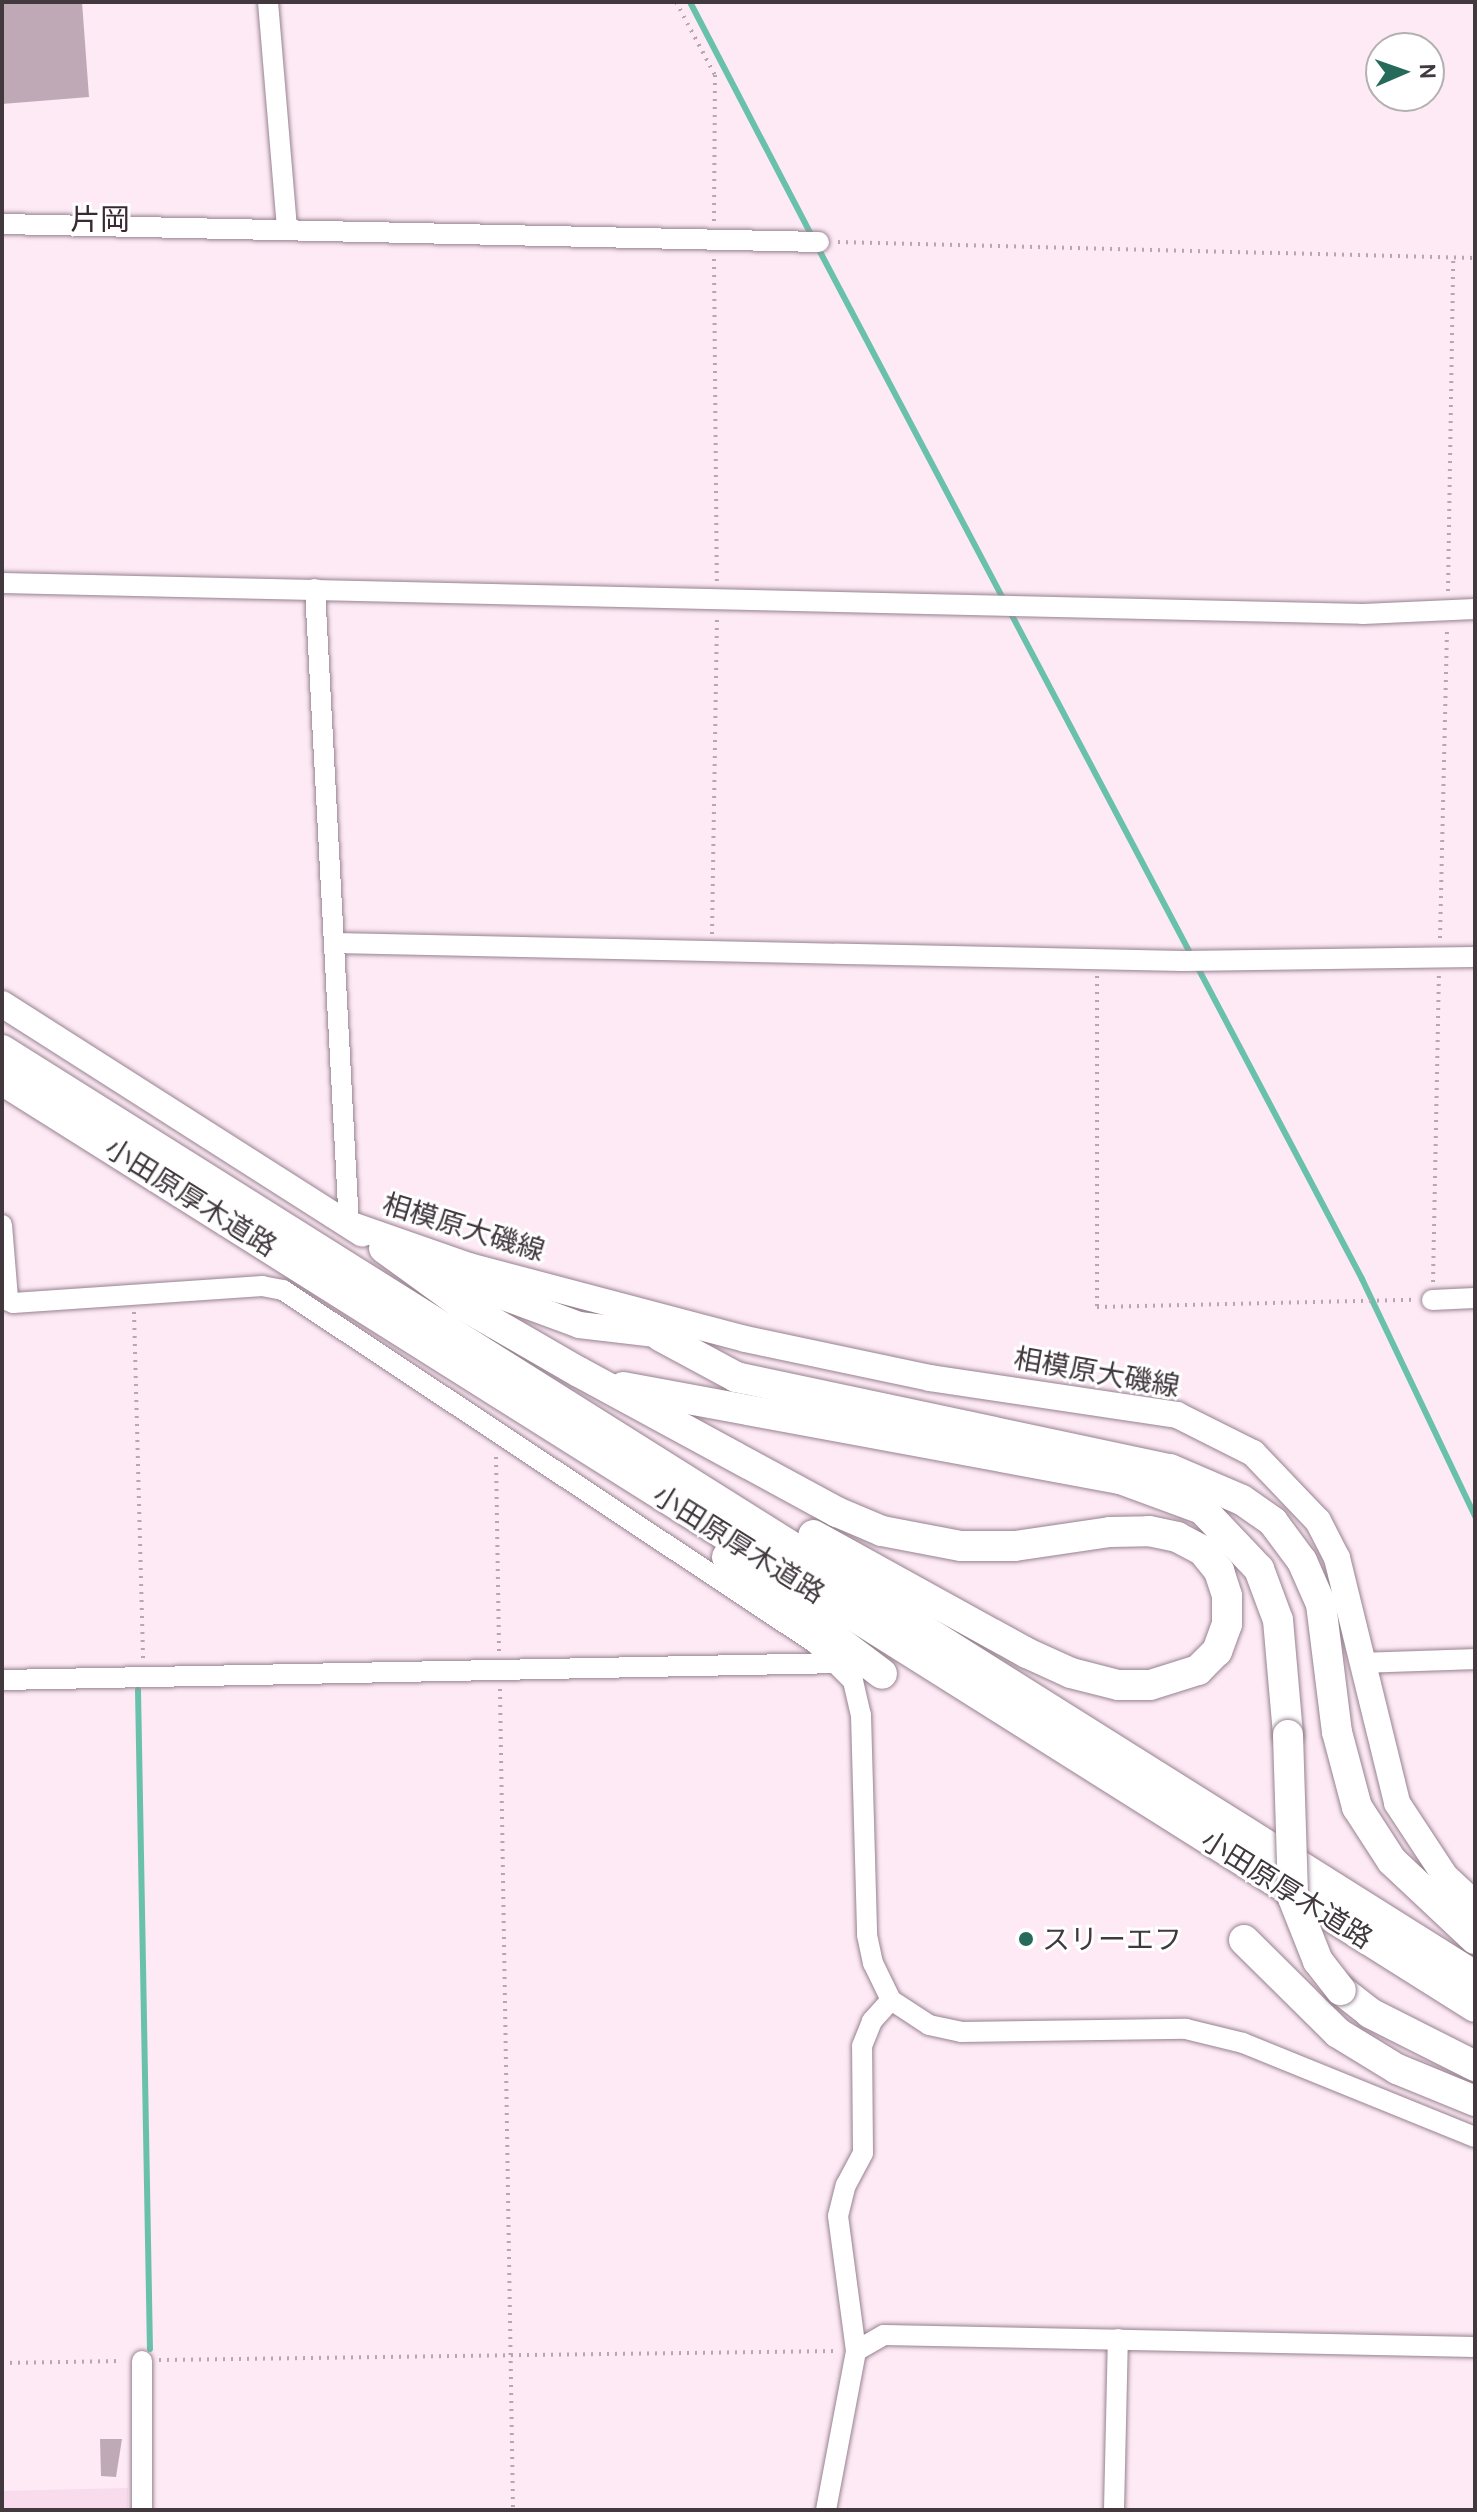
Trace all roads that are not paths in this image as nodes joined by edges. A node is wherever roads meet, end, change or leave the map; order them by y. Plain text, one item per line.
1 (268, 2) edge
2 (2, 224) edge
3 (287, 229) junction
4 (813, 242) road end
5 (2, 583) edge
6 (315, 589) junction
7 (1475, 609) edge
8 (335, 943) junction
9 (1475, 957) edge
10 (2, 1004) edge
11 (2, 1050) edge
12 (2, 1080) edge
13 (349, 1224) junction
14 (2, 1225) edge
15 (384, 1248) junction
16 (469, 1266) junction
17 (5, 1298) edge
18 (1475, 1298) edge
19 (1432, 1300) road end
20 (660, 1336) junction
21 (745, 1339) junction
22 (579, 1372) junction
23 (619, 1452) junction
24 (1475, 1659) edge
25 (839, 1663) junction
26 (1362, 1663) junction
27 (882, 1674) dead end
28 (2, 1680) edge
29 (1475, 1904) edge
30 (1475, 1939) edge
31 (1244, 1940) dead end
32 (1475, 1976) edge
33 (891, 2000) junction
34 (1475, 2007) edge
35 (1475, 2066) edge
36 (1475, 2101) edge
37 (1475, 2137) edge
38 (1118, 2339) junction
39 (1475, 2347) edge
40 (856, 2351) junction
41 (142, 2361) road end
42 (142, 2510) edge
43 (826, 2510) edge
44 (1114, 2510) edge

1 - 3 street
2 - 3 street
3 - 4 street
5 - 6 street
6 - 7 street
6 - 8 street
8 - 9 street
8 - 13 street
10 - 13 main road, 相模原大磯線
11 - 23 highway, 小田原厚木道路
12 - 23 highway, 小田原厚木道路
13 - 15 main road, 相模原大磯線
13 - 16 main road, 相模原大磯線
14 - 17 street
15 - 20 main road, 相模原大磯線
15 - 22 highway
16 - 20 main road
16 - 21 main road, 相模原大磯線
17 - 25 street
18 - 19 street
20 - 21 main road, 相模原大磯線
20 - 30 highway
21 - 26 main road, 相模原大磯線
22 - 23 highway
22 - 35 highway, bridge
23 - 27 highway
23 - 32 highway, 小田原厚木道路
23 - 34 highway, 小田原厚木道路
24 - 26 street
25 - 28 street
25 - 33 street
26 - 29 main road, 相模原大磯線
31 - 36 highway
33 - 37 street
33 - 40 street
38 - 39 street
38 - 40 street
38 - 44 street
40 - 43 street
41 - 42 street

